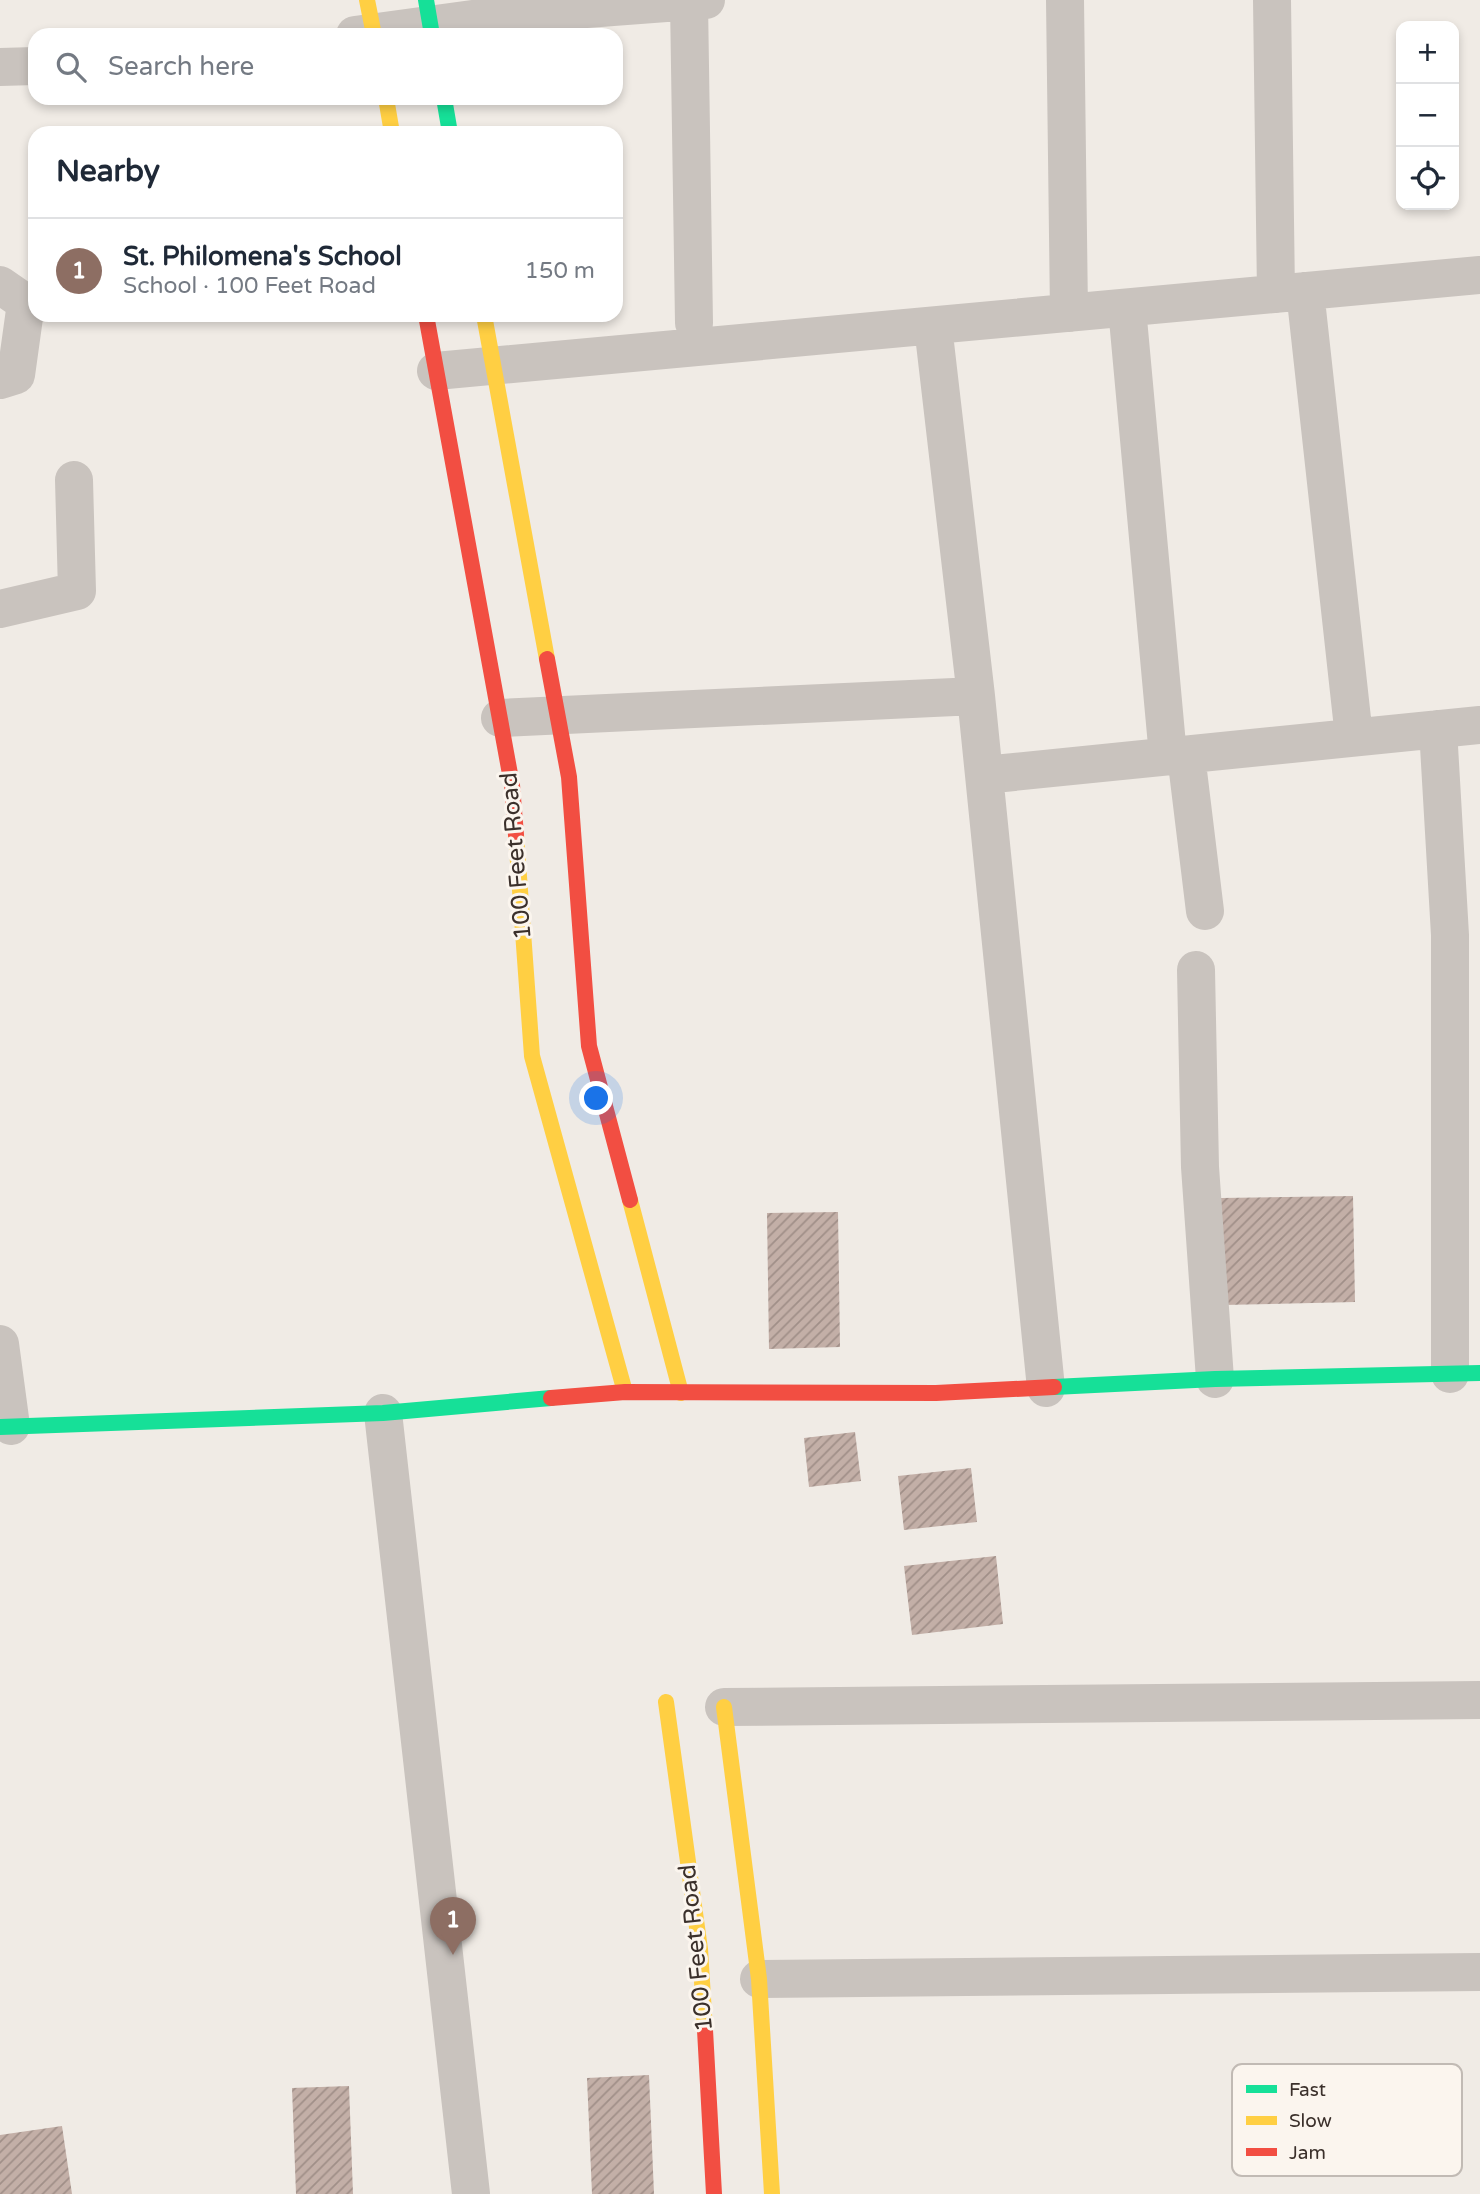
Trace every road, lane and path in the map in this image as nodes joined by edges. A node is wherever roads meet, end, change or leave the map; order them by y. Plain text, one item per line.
1 (1065, 0) edge
2 (1272, 0) edge
3 (698, 1) edge
4 (429, 20) edge
5 (368, 26) edge
6 (28, 66) edge
7 (0, 67) edge
8 (387, 105) edge
9 (445, 105) edge
10 (391, 126) edge
11 (449, 126) edge
12 (1480, 275) edge
13 (0, 285) edge
14 (1290, 293) junction
15 (1127, 308) junction
16 (1069, 313) junction
17 (427, 322) edge
18 (485, 322) edge
19 (694, 323) dead end
20 (933, 326) junction
21 (493, 366) junction
22 (436, 371) junction
23 (0, 380) edge
24 (74, 480) dead end
25 (0, 609) edge
26 (976, 696) junction
27 (558, 716) junction
28 (500, 718) junction
29 (1480, 725) edge
30 (1438, 729) junction
31 (1354, 737) junction
32 (1177, 755) junction
33 (984, 775) junction
34 (1205, 911) dead end
35 (1196, 970) dead end
36 (0, 1343) edge
37 (1465, 1374) edge
38 (1215, 1379) junction
39 (1045, 1388) junction
40 (625, 1392) junction
41 (681, 1392) junction
42 (383, 1413) junction
43 (6, 1426) edge
44 (1480, 1700) edge
45 (666, 1702) dead end
46 (724, 1707) joint
47 (1480, 1972) edge
48 (760, 1979) junction
49 (471, 2194) edge
50 (714, 2194) edge
51 (772, 2194) edge

1 - 16 street
2 - 14 street
3 - 4 street
3 - 19 street
4 - 5 street
6 - 7 street
8 - 10 main road
9 - 11 main road
12 - 14 street
13 - 23 street
14 - 15 street
14 - 31 street
15 - 16 street
15 - 32 street
16 - 20 street
17 - 22 main road, 100 Feet Road
18 - 21 main road
20 - 21 street
20 - 26 street
21 - 22 street
21 - 27 main road
22 - 28 main road, 100 Feet Road
24 - 25 street
26 - 27 street
26 - 33 street
27 - 28 street
27 - 41 main road
28 - 40 main road, 100 Feet Road
29 - 30 street
30 - 31 street
30 - 37 street
31 - 32 street
32 - 33 street
32 - 34 street
33 - 39 street
35 - 38 street
36 - 43 street
37 - 38 main road
38 - 39 main road
39 - 41 main road
40 - 41 main road
40 - 42 main road
42 - 43 main road
42 - 49 street
44 - 46 street
45 - 50 main road, 100 Feet Road
46 - 48 main road
47 - 48 street
48 - 51 main road

